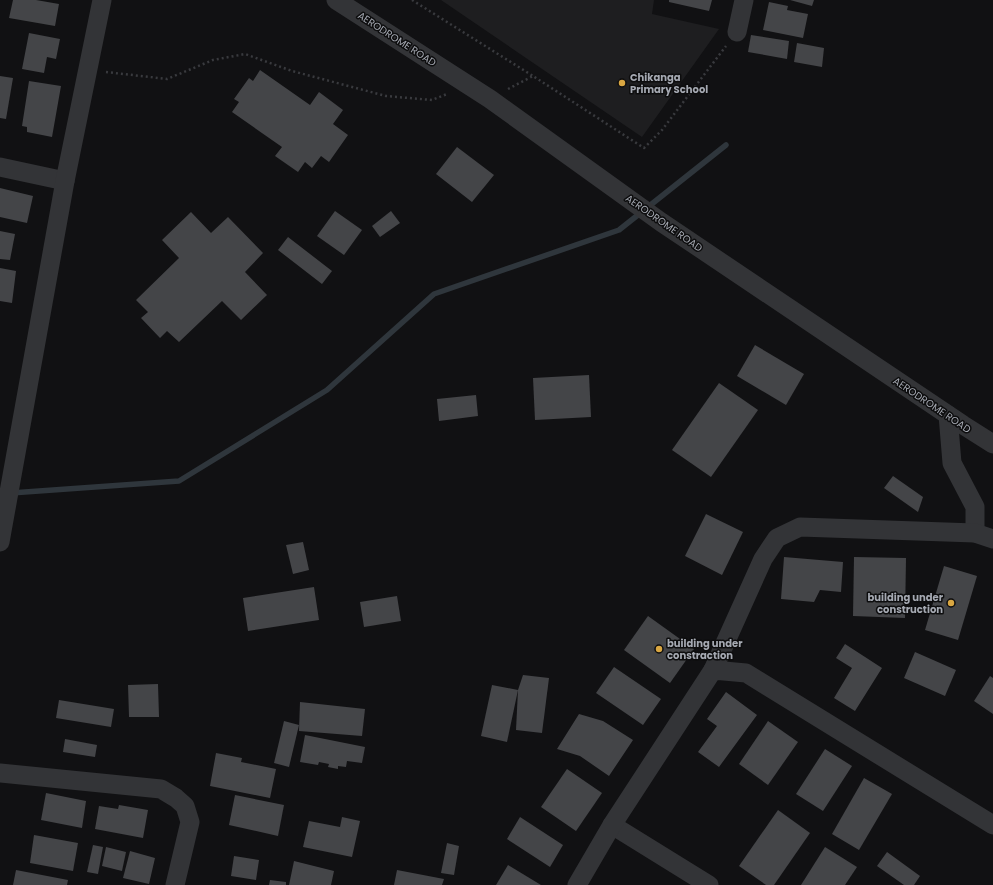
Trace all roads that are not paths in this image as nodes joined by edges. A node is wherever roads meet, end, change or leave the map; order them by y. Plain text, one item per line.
1 (102, 0) edge
2 (336, 0) edge
3 (744, 0) edge
4 (737, 32) road end
5 (0, 167) edge
6 (65, 181) junction
7 (948, 415) junction
8 (993, 444) edge
9 (975, 533) junction
10 (993, 539) edge
11 (0, 542) edge
12 (713, 670) junction
13 (0, 773) edge
14 (612, 825) junction
15 (993, 825) edge
16 (175, 885) edge
17 (577, 885) edge
18 (709, 885) edge

1 - 6 street
2 - 7 street, AERODROME ROAD
3 - 4 street
5 - 6 street
6 - 11 street
7 - 8 street, AERODROME ROAD
7 - 9 street
9 - 10 street
9 - 12 street
12 - 14 street
12 - 15 street
13 - 16 street
14 - 17 street
14 - 18 street

